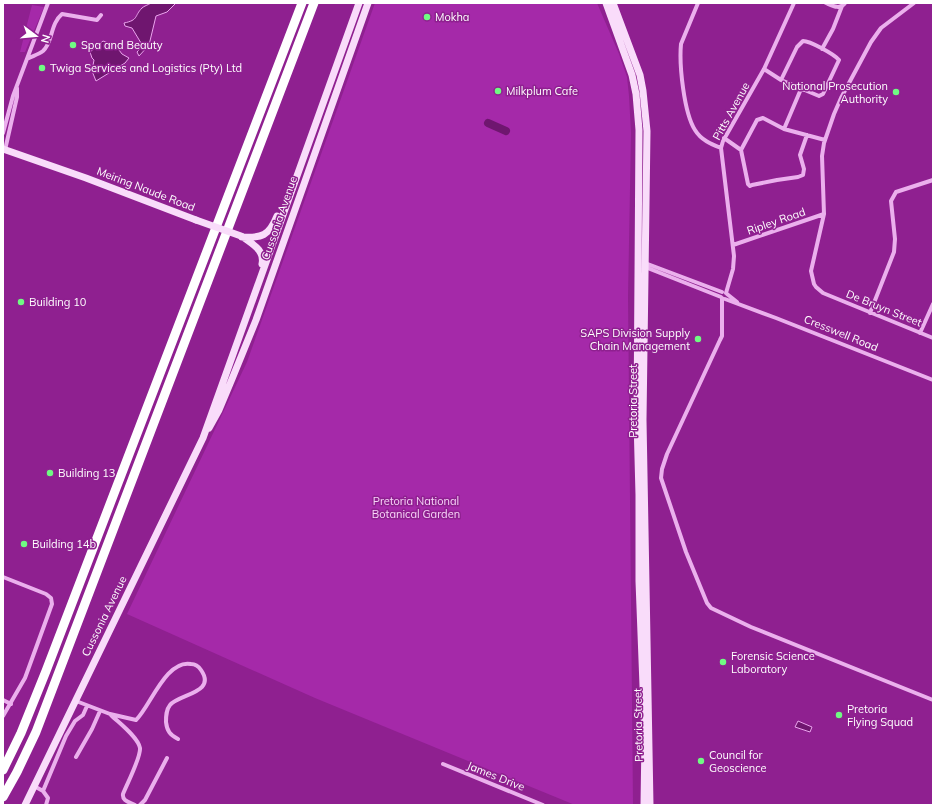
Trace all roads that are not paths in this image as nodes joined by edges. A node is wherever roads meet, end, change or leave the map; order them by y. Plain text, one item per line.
1 (48, 3) edge
2 (300, 3) edge
3 (314, 3) edge
4 (320, 3) edge
5 (359, 3) edge
6 (368, 3) edge
7 (606, 3) edge
8 (613, 3) edge
9 (698, 3) edge
10 (794, 3) edge
11 (826, 3) edge
12 (914, 3) edge
13 (844, 5) edge
14 (101, 15) dead end
15 (822, 49) junction
16 (29, 58) dead end
17 (764, 69) junction
18 (782, 80) junction
19 (17, 88) junction
20 (801, 89) junction
21 (784, 129) junction
22 (3, 133) edge
23 (807, 135) junction
24 (724, 138) junction
25 (825, 140) junction
26 (720, 148) junction
27 (4, 150) edge
28 (741, 150) junction
29 (933, 180) edge
30 (293, 187) junction
31 (824, 214) junction
32 (241, 236) junction
33 (733, 245) junction
34 (270, 249) junction
35 (218, 252) junction
36 (279, 253) junction
37 (637, 262) junction
38 (646, 266) junction
39 (258, 281) junction
40 (724, 295) junction
41 (933, 304) edge
42 (870, 313) junction
43 (920, 332) junction
44 (933, 338) edge
45 (933, 380) edge
46 (203, 437) junction
47 (3, 577) edge
48 (3, 700) edge
49 (933, 700) edge
50 (76, 701) junction
51 (10, 704) junction
52 (87, 706) junction
53 (100, 711) junction
54 (110, 714) junction
55 (3, 716) edge
56 (178, 739) dead end
57 (76, 757) dead end
58 (167, 758) dead end
59 (442, 764) dead end
60 (3, 770) edge
61 (34, 786) junction
62 (43, 791) junction
63 (3, 797) edge
64 (532, 803) edge
65 (25, 805) edge
66 (46, 805) edge
67 (135, 805) edge
68 (140, 805) edge
69 (543, 805) edge
70 (644, 805) edge
71 (650, 805) edge

1 - 19 street
2 - 60 highway
3 - 35 highway
4 - 35 highway
5 - 30 main road, Cussonia Avenue
6 - 36 main road, Cussonia Avenue
7 - 37 main road, Pretoria Street
8 - 38 main road, Pretoria Street
9 - 26 street
10 - 17 street, Pitts Avenue
11 - 13 street
12 - 25 street
13 - 15 street
14 - 16 street
15 - 18 street
15 - 20 street
17 - 18 street
17 - 24 street, Pitts Avenue
18 - 20 street
19 - 22 street
19 - 27 street
20 - 21 street
21 - 23 street
21 - 28 street
23 - 25 street
23 - 28 street
24 - 26 street, Pitts Avenue
24 - 28 street
25 - 31 street
26 - 33 street, Pitts Avenue
27 - 32 main road, Meiring Naude Road, bridge
29 - 42 street
30 - 32 main road
30 - 34 main road, Cussonia Avenue
31 - 33 street, Ripley Road
31 - 42 street, De Bruyn Street
32 - 34 main road, Meiring Naude Road
32 - 39 main road
33 - 40 street, Pitts Avenue
34 - 36 main road, Meiring Naude Road
34 - 39 main road, Cussonia Avenue
35 - 63 highway
36 - 46 main road, Cussonia Avenue
37 - 38 street, Cresswell Road
37 - 70 main road, Pretoria Street
38 - 40 street, Cresswell Road
38 - 71 main road, Pretoria Street
39 - 46 main road, Cussonia Avenue
40 - 45 street, Cresswell Road
40 - 49 street
41 - 43 street
42 - 43 street, De Bruyn Street
43 - 44 street, De Bruyn Street
46 - 50 main road, Cussonia Avenue
47 - 51 street
48 - 51 street
50 - 52 street
50 - 61 main road, Cussonia Avenue
51 - 55 street
52 - 53 street
52 - 62 street
53 - 54 street
53 - 57 street
54 - 56 street
54 - 67 street
58 - 68 street
59 - 64 street, James Drive
61 - 62 street
61 - 65 main road, Cussonia Avenue
62 - 66 street
64 - 69 street, James Drive

